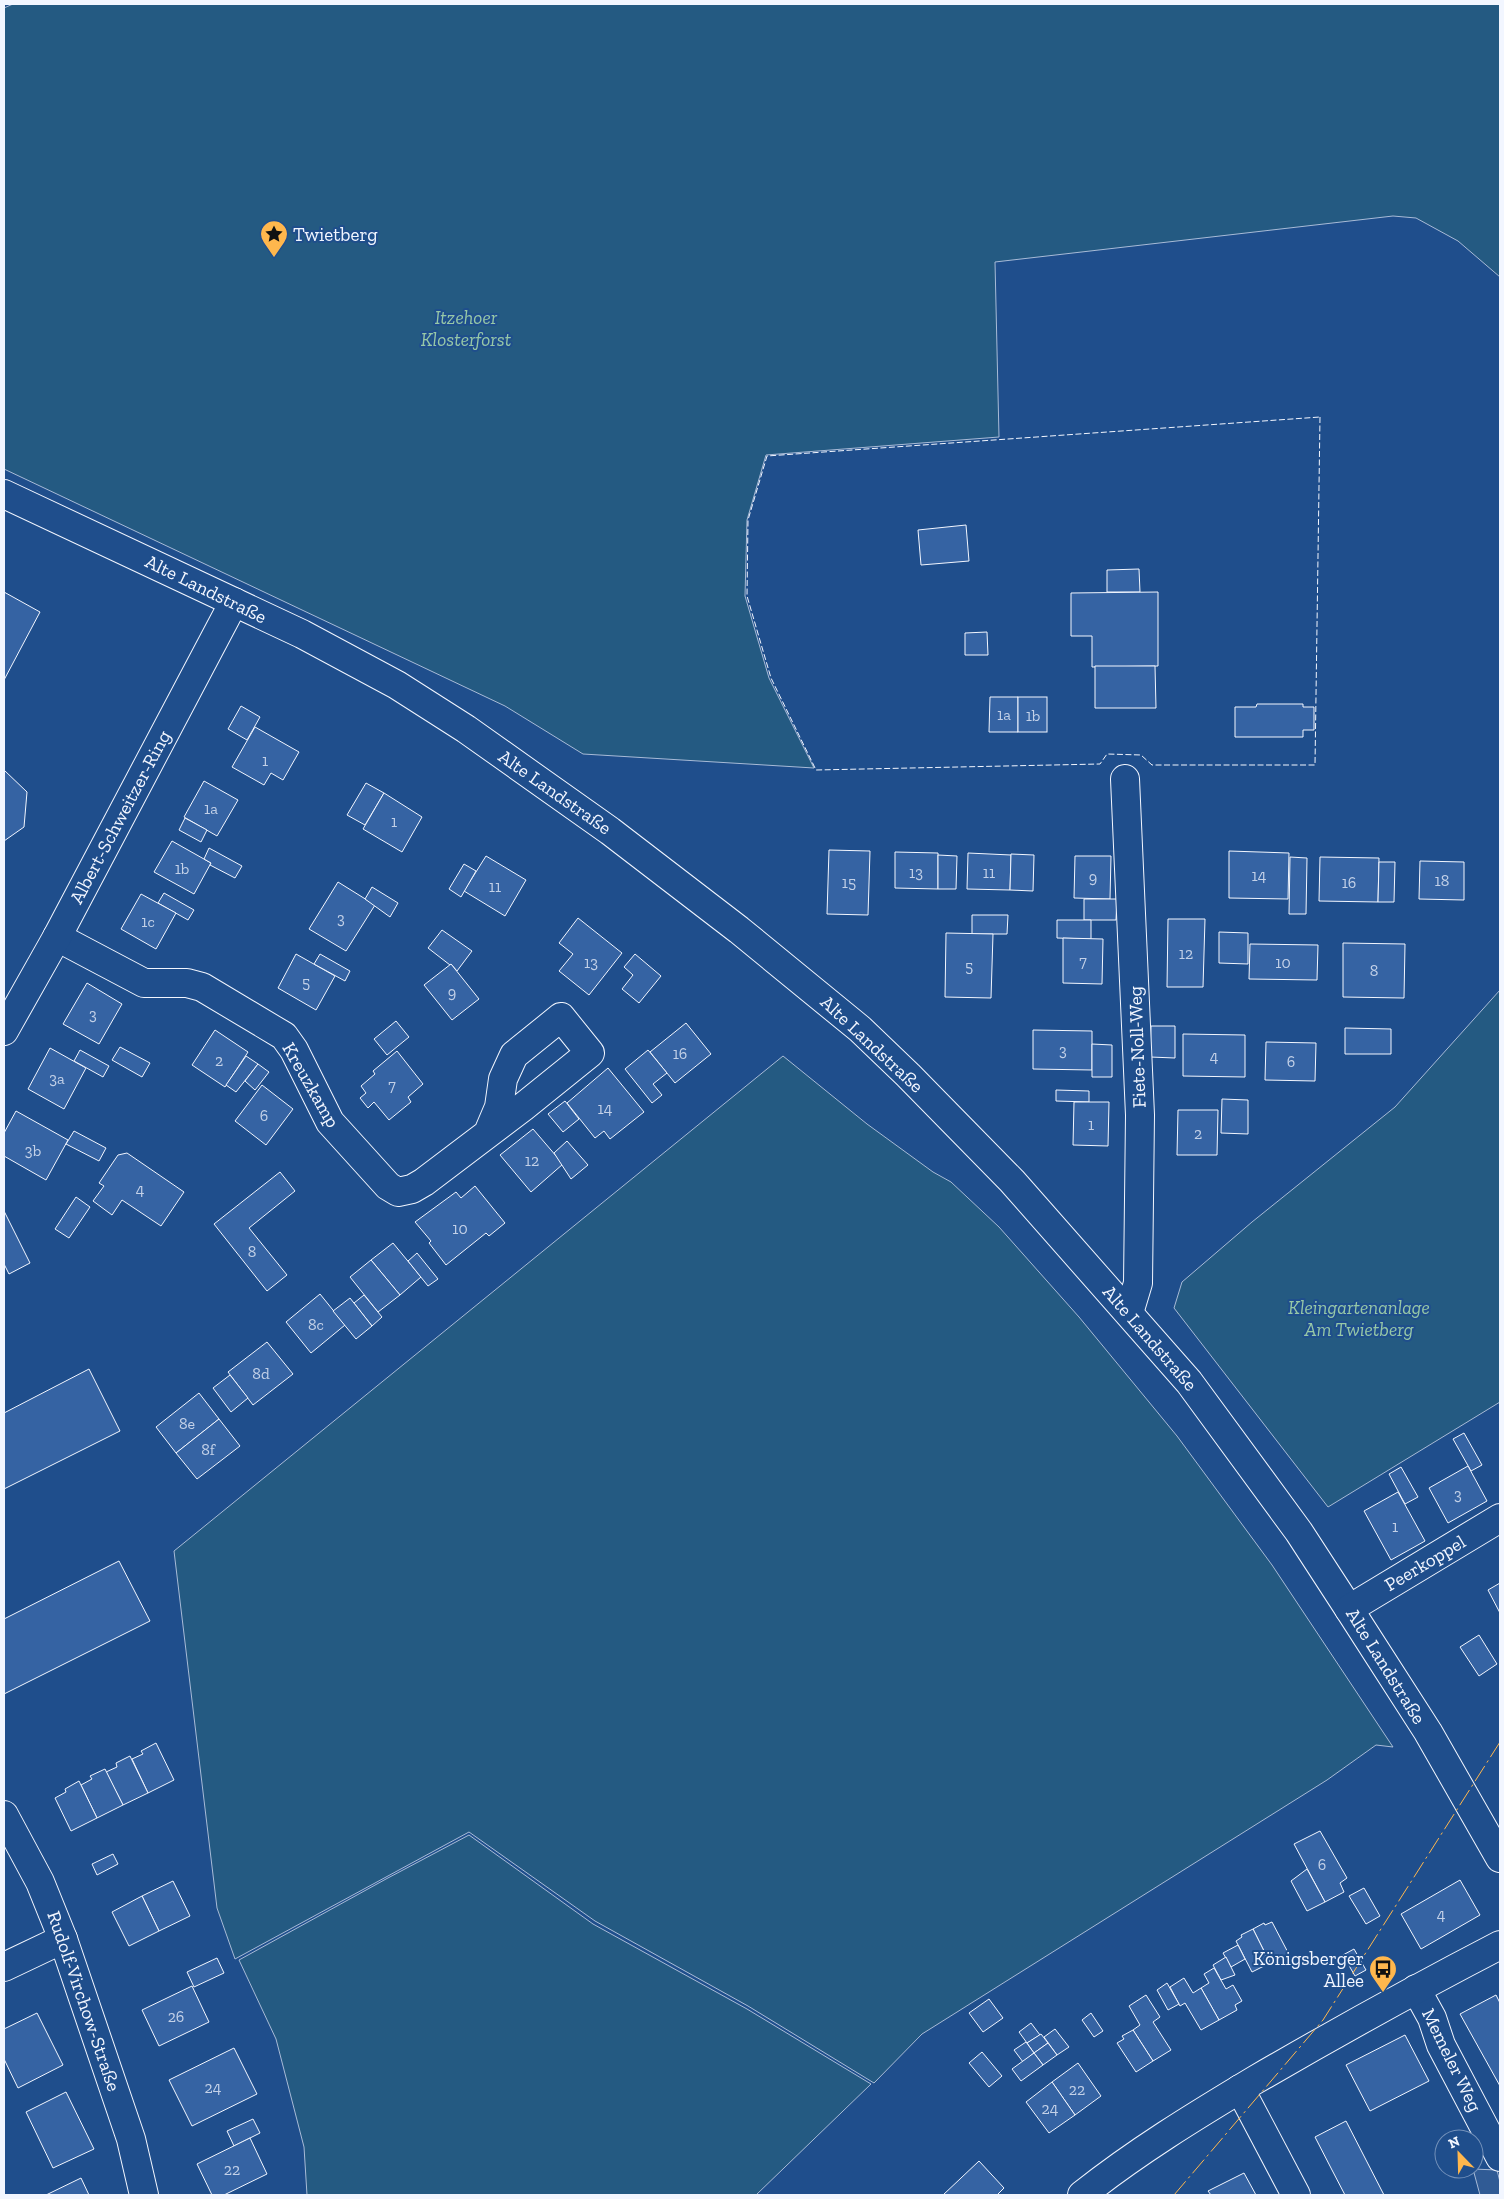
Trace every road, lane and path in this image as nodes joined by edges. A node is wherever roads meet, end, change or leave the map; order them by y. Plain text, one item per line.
1 (4, 494) edge
2 (234, 602) junction
3 (1125, 779) dead end
4 (57, 937) junction
5 (4, 1031) edge
6 (488, 1133) dead end
7 (1130, 1313) junction
8 (1500, 1518) edge
9 (1350, 1609) junction
10 (4, 1815) edge
11 (1500, 1858) edge
12 (63, 1939) junction
13 (1500, 1945) edge
14 (4, 1967) edge
15 (1416, 1989) junction
16 (1240, 2089) junction
17 (1500, 2158) edge
18 (1113, 2184) edge
19 (144, 2195) edge
20 (1082, 2195) edge
21 (1296, 2195) edge

1 - 2 street, Alte Landstraße
2 - 4 street, Albert-Schweitzer-Ring
2 - 7 street, Alte Landstraße
3 - 7 street, Fiete-Noll-Weg
4 - 5 street, Albert-Schweitzer-Ring
4 - 6 street, Kreuzkamp
7 - 9 street, Alte Landstraße
8 - 9 street, Peerkoppel
9 - 11 street, Alte Landstraße
10 - 12 street, Rudolf-Virchow-Straße
12 - 14 street
12 - 19 street, Rudolf-Virchow-Straße
13 - 15 street
15 - 16 street
15 - 17 street, Memeler Weg
16 - 18 street
16 - 21 street
18 - 20 street

